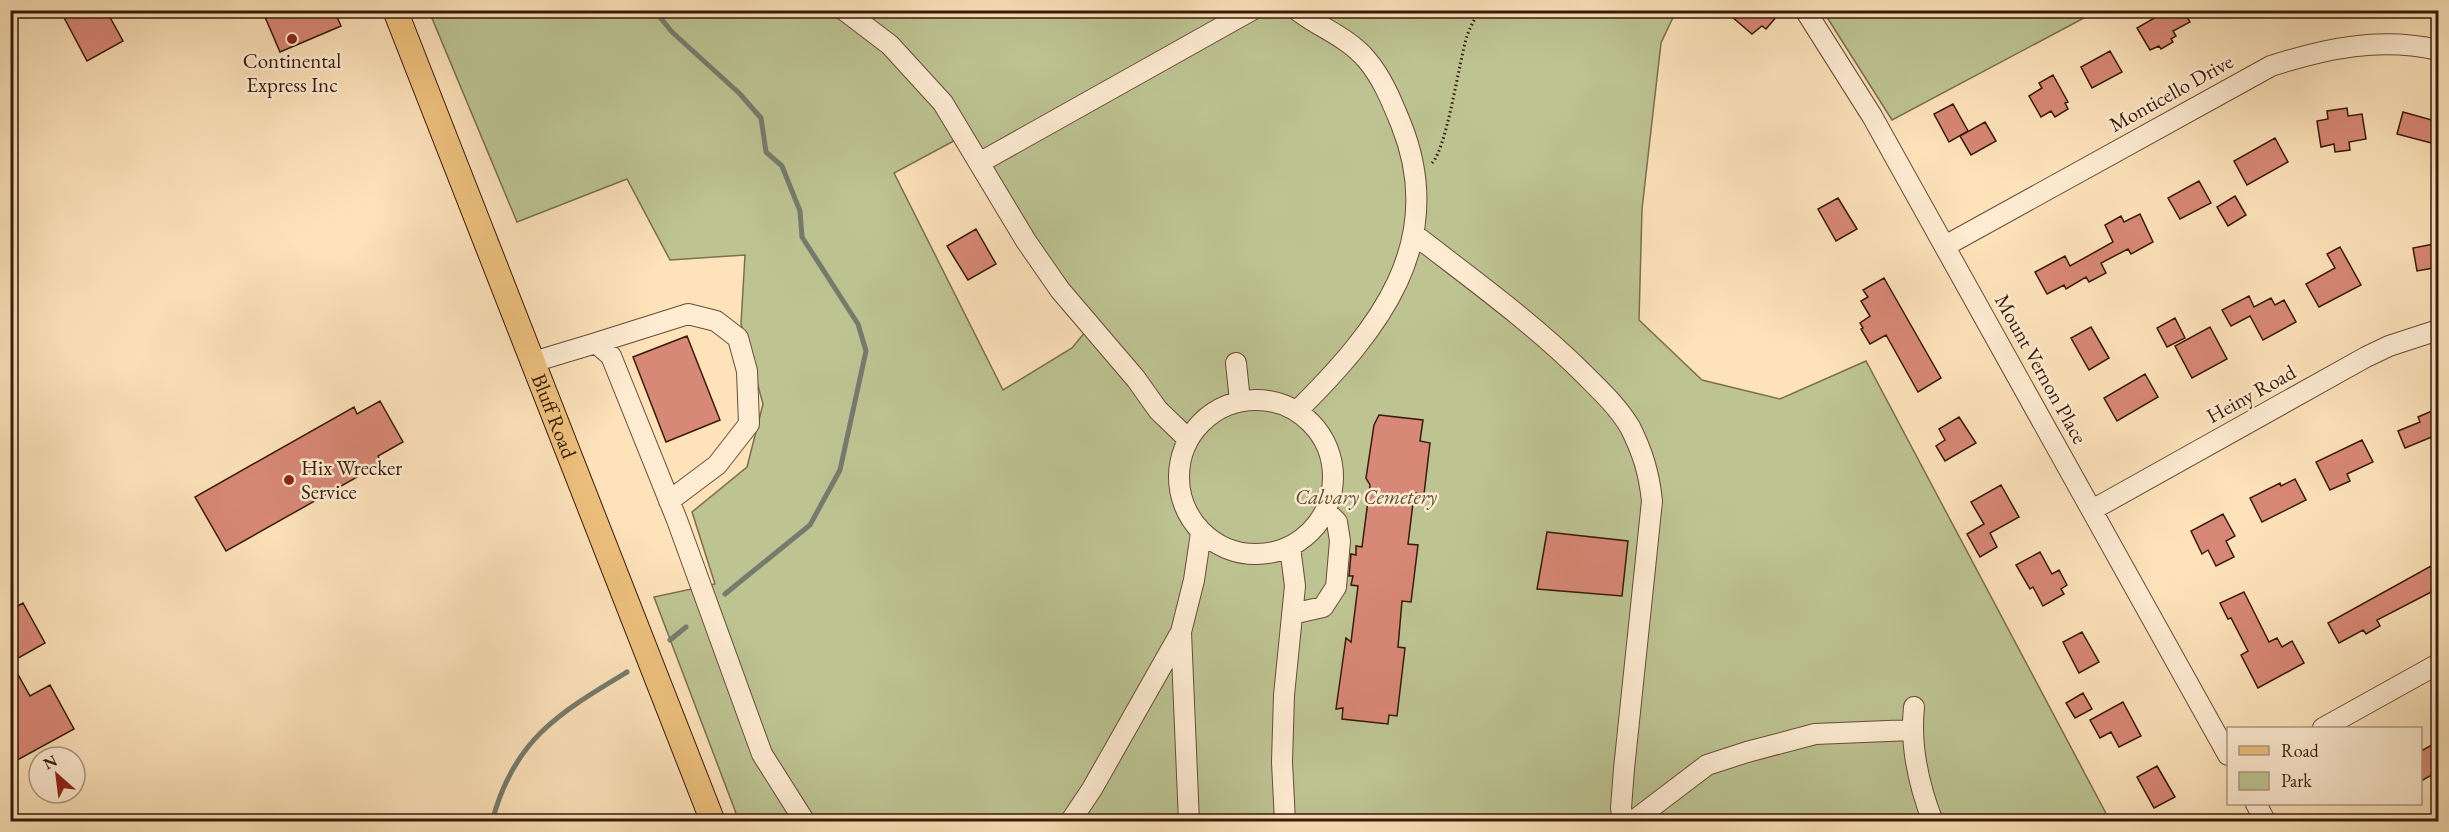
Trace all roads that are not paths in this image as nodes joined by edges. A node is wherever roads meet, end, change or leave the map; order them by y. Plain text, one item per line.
1 (395, 10) edge
2 (843, 10) edge
3 (1252, 10) edge
4 (1297, 10) edge
5 (1805, 10) edge
6 (2439, 50) edge
7 (979, 163) junction
8 (1415, 235) junction
9 (1945, 246) junction
10 (2439, 330) edge
11 (596, 343) junction
12 (533, 362) junction
13 (1236, 363) dead end
14 (1240, 401) junction
15 (1297, 411) junction
16 (1188, 439) junction
17 (669, 501) junction
18 (2092, 510) junction
19 (1326, 511) junction
20 (1202, 533) junction
21 (1290, 547) junction
22 (1292, 614) junction
23 (1181, 632) junction
24 (2439, 664) edge
25 (1914, 707) dead end
26 (2326, 727) edge
27 (1912, 730) junction
28 (2227, 751) edge
29 (2257, 805) edge
30 (713, 822) edge
31 (805, 822) edge
32 (1070, 822) edge
33 (1189, 822) edge
34 (1285, 822) edge
35 (1623, 822) edge
36 (1632, 822) edge
37 (1934, 822) edge
38 (2266, 822) edge

1 - 12 main road, Bluff Road
2 - 7 street
3 - 7 street
4 - 8 street
5 - 9 street, Mount Vernon Place
6 - 9 street, Monticello Drive
7 - 16 street
8 - 15 street
8 - 35 street
9 - 18 street, Mount Vernon Place
10 - 18 street, Heiny Road
11 - 12 street
11 - 17 street
11 - 17 street
12 - 30 main road, Bluff Road
13 - 14 street
14 - 15 street
14 - 16 street
15 - 19 street
16 - 20 street
17 - 31 street
18 - 28 street, Mount Vernon Place
19 - 21 street
19 - 22 street
20 - 21 street
20 - 23 street
21 - 22 street
22 - 34 street
23 - 32 street
23 - 33 street
24 - 26 street
25 - 27 street
27 - 36 street
27 - 37 street
29 - 38 street

